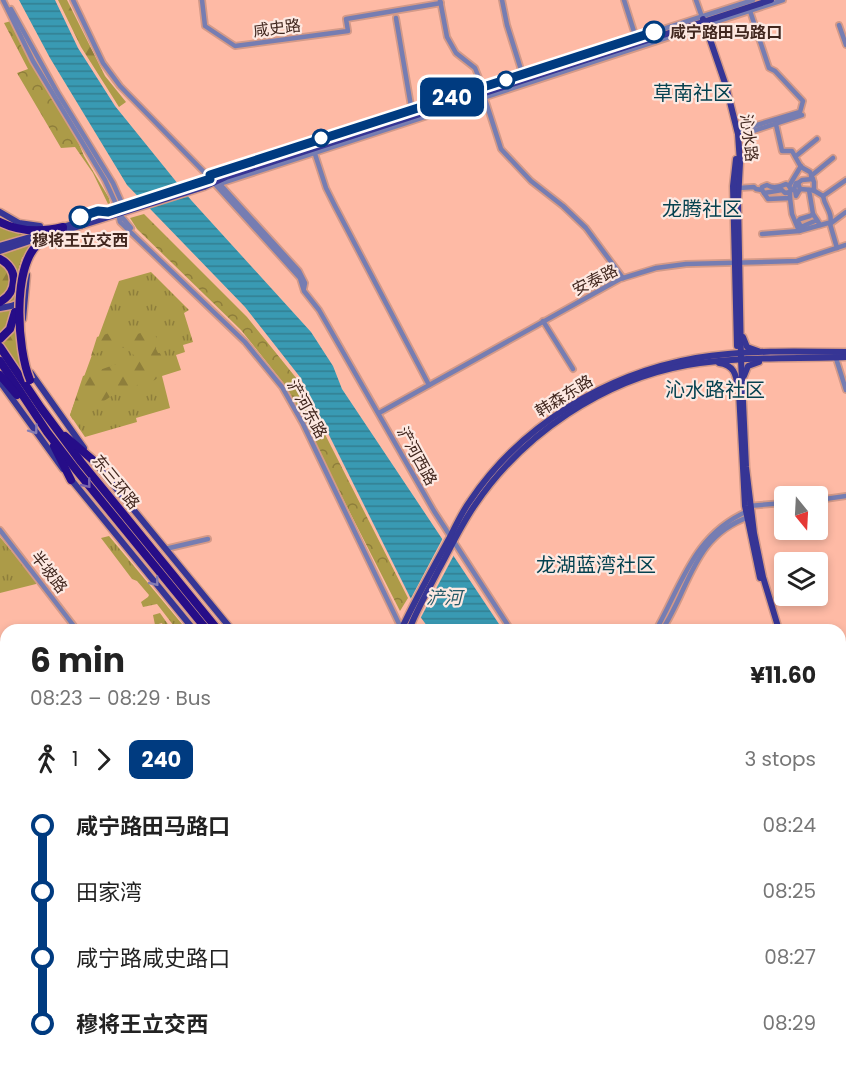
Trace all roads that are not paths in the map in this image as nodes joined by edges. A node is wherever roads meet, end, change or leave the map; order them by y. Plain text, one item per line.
1 (5, 0) edge
2 (73, 0) edge
3 (202, 0) edge
4 (502, 0) edge
5 (624, 0) edge
6 (696, 0) edge
7 (753, 0) edge
8 (761, 0) edge
9 (771, 0) edge
10 (783, 0) edge
11 (440, 2) edge
12 (750, 11) junction
13 (396, 18) dead end
14 (704, 22) junction
15 (839, 25) dead end
16 (671, 32) junction
17 (680, 34) junction
18 (636, 38) junction
19 (846, 45) edge
20 (523, 75) junction
21 (483, 92) junction
22 (412, 111) junction
23 (775, 122) junction
24 (738, 134) junction
25 (817, 139) dead end
26 (314, 150) junction
27 (796, 156) junction
28 (834, 158) dead end
29 (801, 166) junction
30 (812, 178) junction
31 (214, 180) junction
32 (846, 180) edge
33 (798, 183) junction
34 (739, 188) junction
35 (791, 189) junction
36 (800, 189) junction
37 (812, 190) junction
38 (763, 191) junction
39 (822, 196) junction
40 (790, 198) junction
41 (119, 211) junction
42 (0, 212) edge
43 (846, 212) edge
44 (813, 214) junction
45 (0, 217) edge
46 (0, 222) edge
47 (819, 222) junction
48 (830, 224) junction
49 (62, 227) junction
50 (74, 229) junction
51 (38, 230) junction
52 (799, 231) junction
53 (762, 234) dead end
54 (20, 240) junction
55 (37, 245) junction
56 (846, 245) edge
57 (0, 246) edge
58 (837, 248) junction
59 (0, 251) edge
60 (3, 261) edge
61 (737, 263) junction
62 (623, 278) junction
63 (25, 301) junction
64 (0, 303) edge
65 (0, 308) edge
66 (543, 321) junction
67 (739, 329) junction
68 (0, 339) edge
69 (0, 347) edge
70 (770, 352) junction
71 (846, 352) edge
72 (839, 355) edge
73 (739, 356) junction
74 (707, 359) junction
75 (768, 360) junction
76 (0, 361) edge
77 (573, 369) dead end
78 (0, 375) edge
79 (846, 380) edge
80 (0, 382) edge
81 (23, 382) junction
82 (429, 385) junction
83 (740, 390) junction
84 (846, 390) edge
85 (379, 413) junction
86 (44, 419) junction
87 (57, 430) junction
88 (47, 432) junction
89 (94, 461) junction
90 (71, 480) junction
91 (846, 496) edge
92 (828, 499) edge
93 (774, 505) edge
94 (749, 511) junction
95 (0, 530) edge
96 (208, 539) dead end
97 (450, 542) junction
98 (165, 549) junction
99 (411, 616) junction
100 (72, 624) edge
101 (189, 624) edge
102 (202, 624) edge
103 (213, 624) edge
104 (227, 624) edge
105 (399, 624) edge
106 (405, 624) edge
107 (410, 624) edge
108 (507, 624) edge
109 (659, 624) edge
110 (665, 624) edge
111 (775, 624) edge

1 - 41 street, 浐河东路
2 - 31 street, 浐河西路
3 - 11 street, 咸史路
4 - 20 street
5 - 18 street
6 - 14 street
7 - 14 street
8 - 14 main road
9 - 14 main road
10 - 12 street
11 - 21 street
12 - 14 street
12 - 23 street
13 - 22 street
14 - 16 main road
14 - 17 street
14 - 18 street
14 - 20 main road
14 - 24 main road, 沁水路
14 - 61 main road, 沁水路
15 - 19 street
16 - 17 main road
16 - 21 main road
17 - 21 street
18 - 20 street
20 - 21 main road
21 - 22 main road
21 - 26 main road
21 - 62 street
22 - 31 main road
23 - 24 street
23 - 27 street
24 - 34 main road, 沁水路
25 - 27 street
26 - 31 main road
26 - 82 street
27 - 29 street
28 - 30 street
29 - 30 street
29 - 35 street
30 - 33 street
30 - 37 street
31 - 41 main road
31 - 85 street, 浐河西路
32 - 39 street
33 - 35 street
33 - 36 street
34 - 38 street
34 - 61 main road, 沁水路
35 - 36 street
35 - 38 street
35 - 40 street
36 - 37 street
37 - 39 street
37 - 44 street
38 - 40 street
39 - 48 street
40 - 52 street
41 - 49 main road
41 - 50 main road
41 - 105 street, 浐河东路
42 - 49 main road
43 - 48 street
44 - 47 street
44 - 47 street
45 - 51 highway
46 - 51 highway
47 - 48 street
47 - 52 street
48 - 58 street
49 - 50 main road
49 - 51 highway
49 - 54 main road
49 - 55 highway
49 - 59 main road
50 - 63 main road
51 - 54 main road
52 - 53 street
54 - 57 main road
55 - 68 highway, bridge
55 - 81 highway, bridge
56 - 58 street, 安泰路
58 - 61 street, 安泰路
60 - 64 highway
61 - 62 street, 安泰路
61 - 67 main road, 沁水路
62 - 66 street, 安泰路
63 - 65 main road
63 - 89 main road
66 - 77 street
66 - 82 street, 安泰路
67 - 70 main road
67 - 73 main road, 沁水路
67 - 74 main road
69 - 81 highway, 东三环路
70 - 72 main road, 韩森东路
70 - 73 main road, 韩森东路
71 - 72 main road, 韩森东路
72 - 75 main road, 韩森东路
72 - 79 street
72 - 84 street
73 - 74 main road, 韩森东路
73 - 75 main road, 韩森东路
73 - 83 main road, 沁水路
74 - 83 main road
74 - 97 main road, 韩森东路
75 - 83 main road
76 - 81 highway, 东三环路
78 - 86 highway
80 -> 90 main road
81 - 86 highway
81 - 86 highway, 东三环路
82 - 85 street, 安泰路
83 - 94 main road, 沁水路
85 - 97 street, 浐河西路
86 - 87 highway, 东三环路
86 - 88 highway, 东三环路
87 - 89 highway
87 - 103 highway, 东三环路
88 - 90 highway
88 -> 102 highway, 东三环路
89 - 98 main road
90 -> 101 main road
91 - 92 street
93 - 94 street
94 - 109 street
94 - 110 street
94 - 111 main road, 沁水路
95 - 100 street, 半坡路
96 - 98 street
97 - 99 main road, 韩森东路
97 - 108 street, 浐河西路
98 - 104 main road
99 - 106 main road, 韩森东路
99 - 107 main road, 韩森东路

